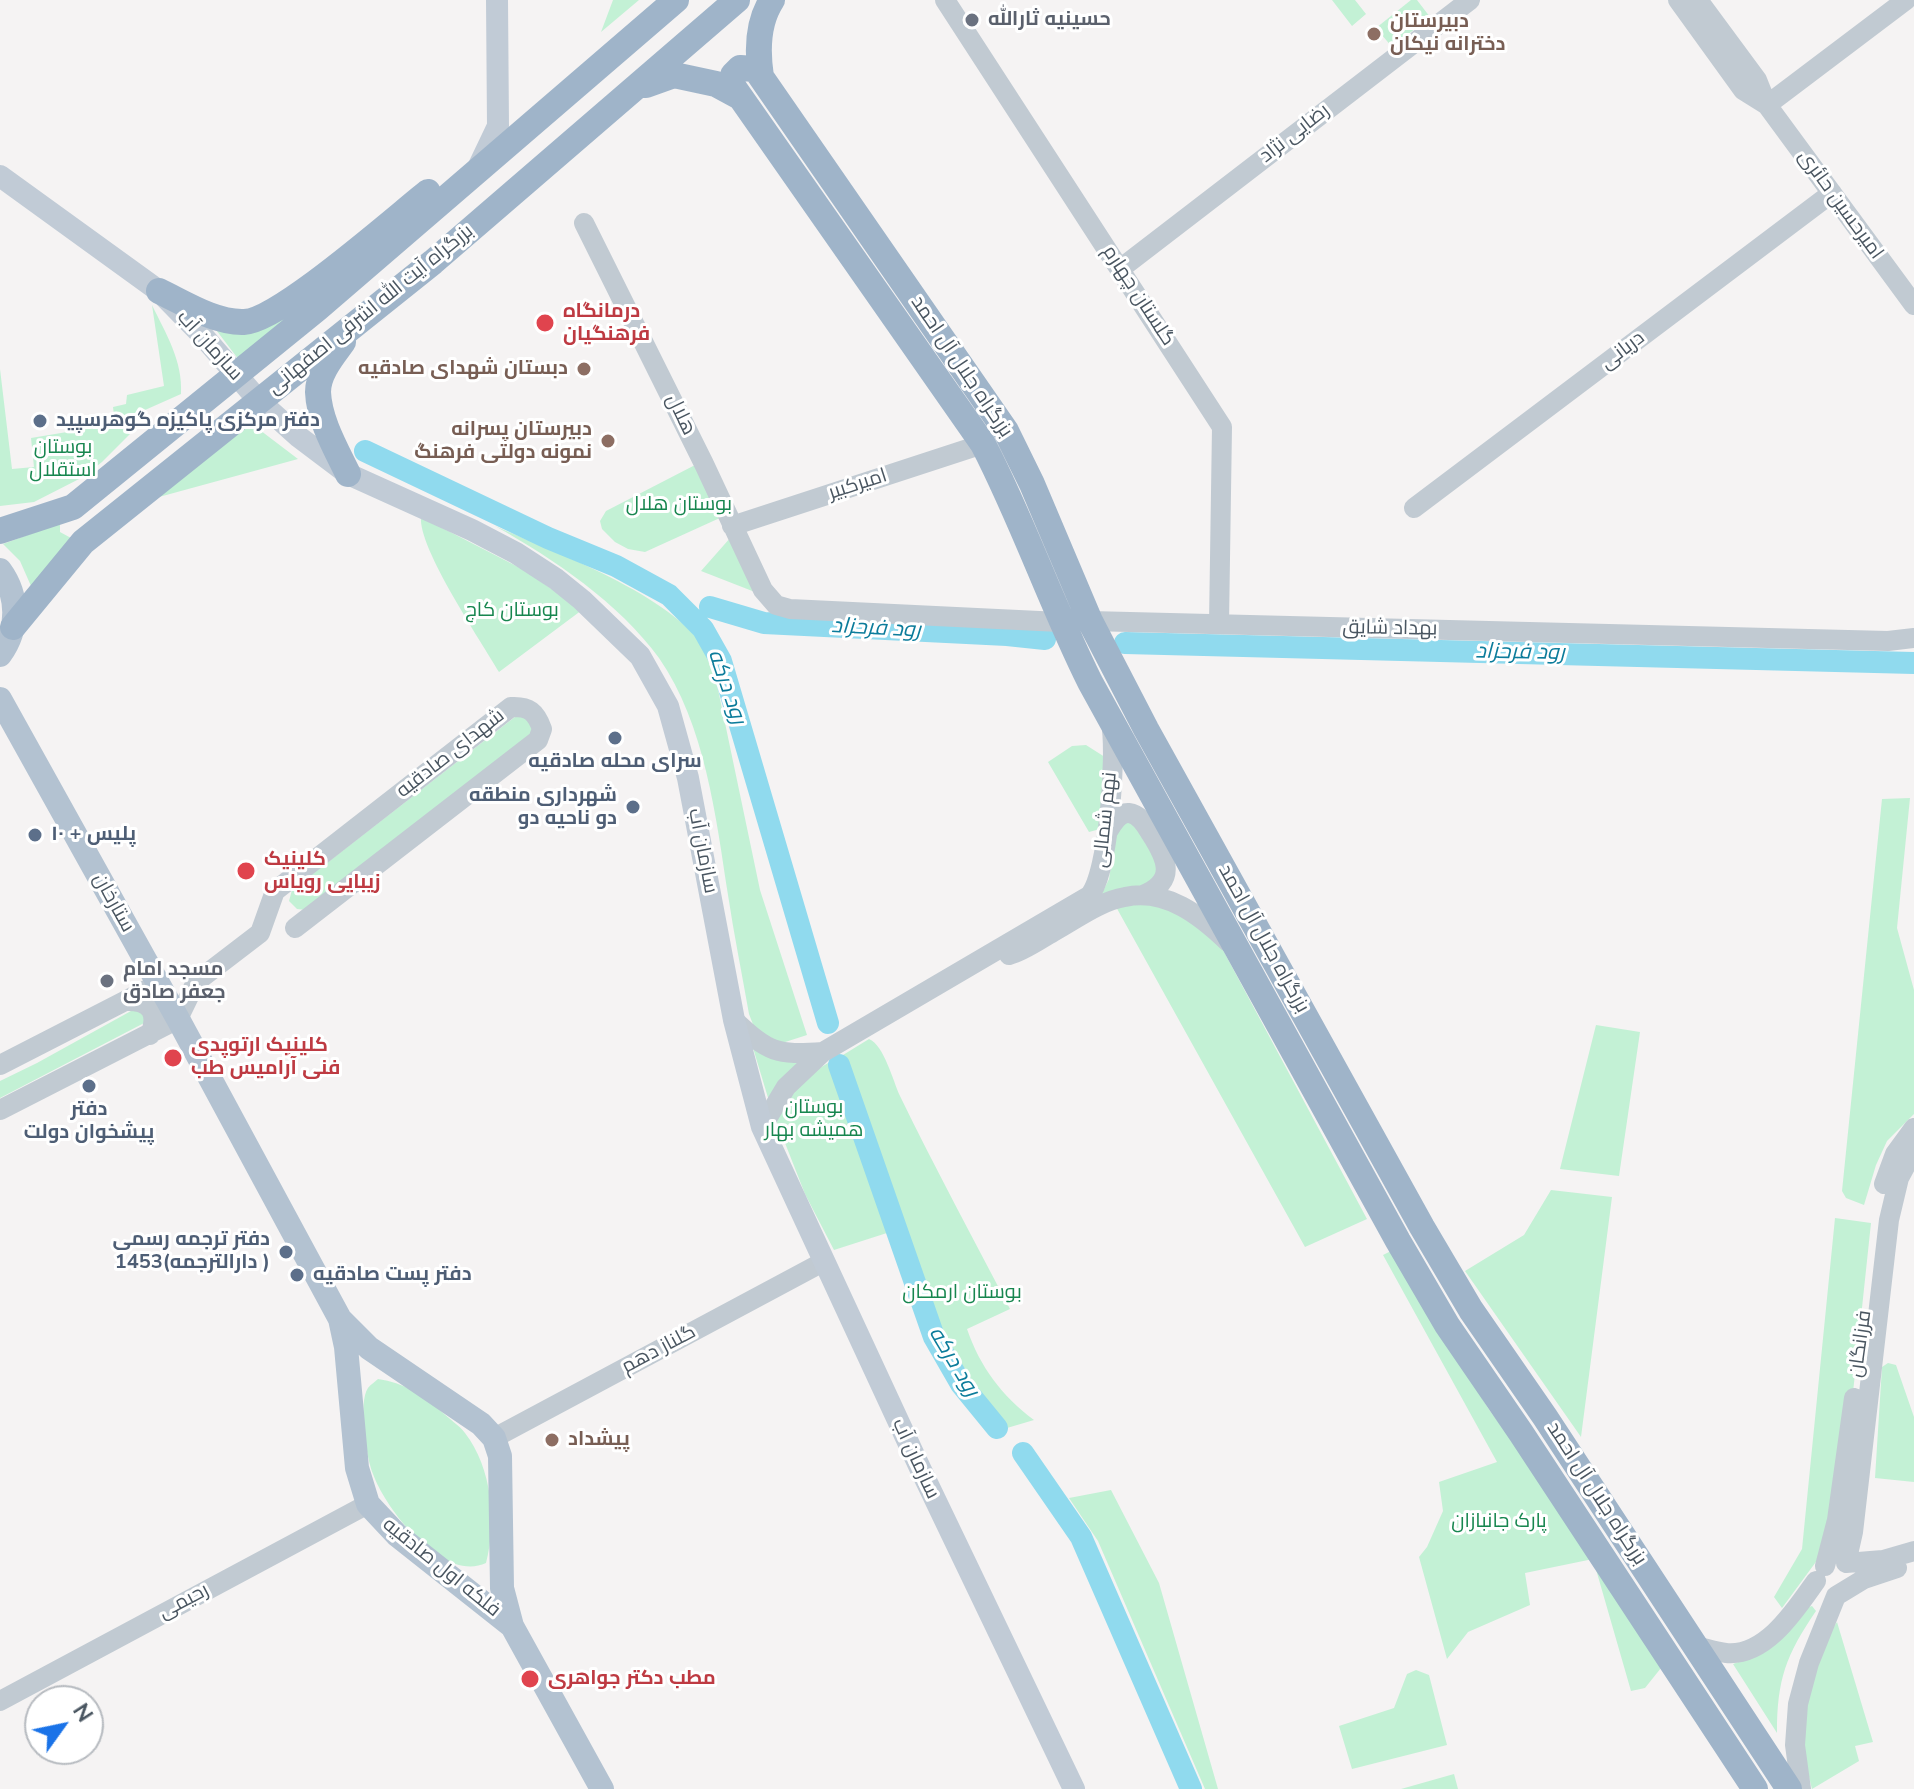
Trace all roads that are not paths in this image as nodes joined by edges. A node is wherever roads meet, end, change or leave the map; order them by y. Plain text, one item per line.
1 (497, 0) edge
2 (676, 0) edge
3 (737, 0) edge
4 (772, 0) edge
5 (945, 0) edge
6 (1470, 0) edge
7 (1678, 0) edge
8 (1698, 0) edge
9 (1906, 0) edge
10 (761, 77) junction
11 (638, 88) junction
12 (740, 97) junction
13 (1767, 105) junction
14 (475, 173) junction
15 (0, 176) edge
16 (1832, 193) junction
17 (584, 223) dead end
18 (1120, 269) junction
19 (159, 291) junction
20 (1914, 305) edge
21 (358, 322) junction
22 (236, 375) junction
23 (259, 400) junction
24 (983, 444) junction
25 (348, 474) junction
26 (73, 507) junction
27 (1414, 508) dead end
28 (732, 526) junction
29 (0, 531) edge
30 (83, 542) junction
31 (0, 570) edge
32 (1060, 622) junction
33 (1098, 622) junction
34 (1219, 624) junction
35 (13, 627) junction
36 (1914, 638) edge
37 (0, 655) edge
38 (0, 699) edge
39 (1109, 715) junction
40 (1107, 833) junction
41 (1143, 895) junction
42 (295, 928) dead end
43 (1236, 950) junction
44 (985, 959) junction
45 (158, 984) junction
46 (128, 1001) junction
47 (178, 1019) junction
48 (734, 1020) junction
49 (150, 1035) junction
50 (823, 1052) junction
51 (0, 1065) edge
52 (0, 1110) edge
53 (762, 1127) junction
54 (1914, 1128) edge
55 (1914, 1150) edge
56 (1883, 1219) junction
57 (823, 1262) junction
58 (340, 1319) junction
59 (1870, 1323) junction
60 (494, 1438) junction
61 (368, 1504) junction
62 (1914, 1551) edge
63 (1914, 1562) edge
64 (1846, 1563) junction
65 (1820, 1574) junction
66 (1836, 1596) junction
67 (512, 1626) junction
68 (1695, 1646) junction
69 (0, 1701) edge
70 (602, 1789) edge
71 (1074, 1789) edge
72 (1755, 1789) edge
73 (1789, 1789) edge
74 (1801, 1789) edge

1 - 14 main road
2 - 14 highway, بزرگراه آیت الله اشرفی اصفهانی
3 - 11 highway, بزرگراه آیت الله اشرفی اصفهانی
4 - 10 highway
5 - 18 street, گلستان چهارم
6 - 18 street, رضایی نژاد
7 - 13 street
8 - 13 street
9 - 13 street
10 - 12 highway
10 - 33 highway, بزرگراه جلال آل احمد
11 - 12 highway
11 - 21 highway, بزرگراه آیت الله اشرفی اصفهانی
12 - 24 highway, بزرگراه جلال آل احمد
13 - 16 street, امیرحسین حائری
14 - 19 highway
14 - 22 highway, بزرگراه آیت الله اشرفی اصفهانی
15 - 19 main road, سازمان آب
16 - 20 street, امیرحسین حائری
16 - 27 street, دریانی
17 - 28 street, هلال
18 - 34 street, گلستان چهارم
19 - 22 main road, سازمان آب
21 - 23 highway, بزرگراه آیت الله اشرفی اصفهانی
21 - 25 highway
22 - 23 main road, سازمان آب
22 - 26 highway, بزرگراه آیت الله اشرفی اصفهانی
23 - 25 main road, سازمان آب
23 - 30 highway, بزرگراه آیت الله اشرفی اصفهانی
24 - 28 street, امیرکبیر
24 - 32 highway, بزرگراه جلال آل احمد
25 - 48 main road, سازمان آب
26 - 29 highway, بزرگراه آیت الله اشرفی اصفهانی
26 - 30 highway
28 - 32 street, هلال
30 - 35 highway, بزرگراه آیت الله اشرفی اصفهانی
31 - 35 main road
32 - 39 highway, بزرگراه جلال آل احمد
33 - 34 street, بهداد شایق
33 - 68 highway, بزرگراه جلال آل احمد
34 - 36 street, بهداد شایق
35 - 37 main road
38 - 45 main road, ستارخان
39 - 40 street, نهم شمالی
39 - 43 highway, بزرگراه جلال آل احمد
40 - 41 street
40 - 44 street, نهم شمالی
41 - 43 street
41 - 44 street, نهم شمالی
42 - 47 street, شهدای صادقیه
43 - 72 highway, بزرگراه جلال آل احمد
44 - 50 street, نهم شمالی
45 - 46 street
45 - 47 main road, ستارخان
46 - 49 street
46 - 51 street
47 - 49 street
47 - 58 main road, ستارخان
48 - 50 street, نهم شمالی
48 - 53 main road, سازمان آب
49 - 52 street
50 - 53 street
53 - 57 main road, سازمان آب
54 - 56 street, فرزانگان
55 - 56 street, فرزانگان
56 - 59 street, فرزانگان
57 - 60 street, گلناز دهم
57 - 71 main road, سازمان آب
58 - 60 main road
58 - 61 main road, فلکه اول صادقیه
59 - 64 street, فرزانگان
59 - 65 street, فرزانگان
60 - 67 main road, فلکه اول صادقیه
61 - 67 main road, فلکه اول صادقیه
61 - 69 street, رحیمی
62 - 64 street
63 - 66 street
64 - 65 street
64 - 66 street, فرزانگان
65 - 66 street
65 - 68 street, فرزانگان
66 - 74 street
67 - 70 main road
68 - 73 highway, بزرگراه جلال آل احمد

